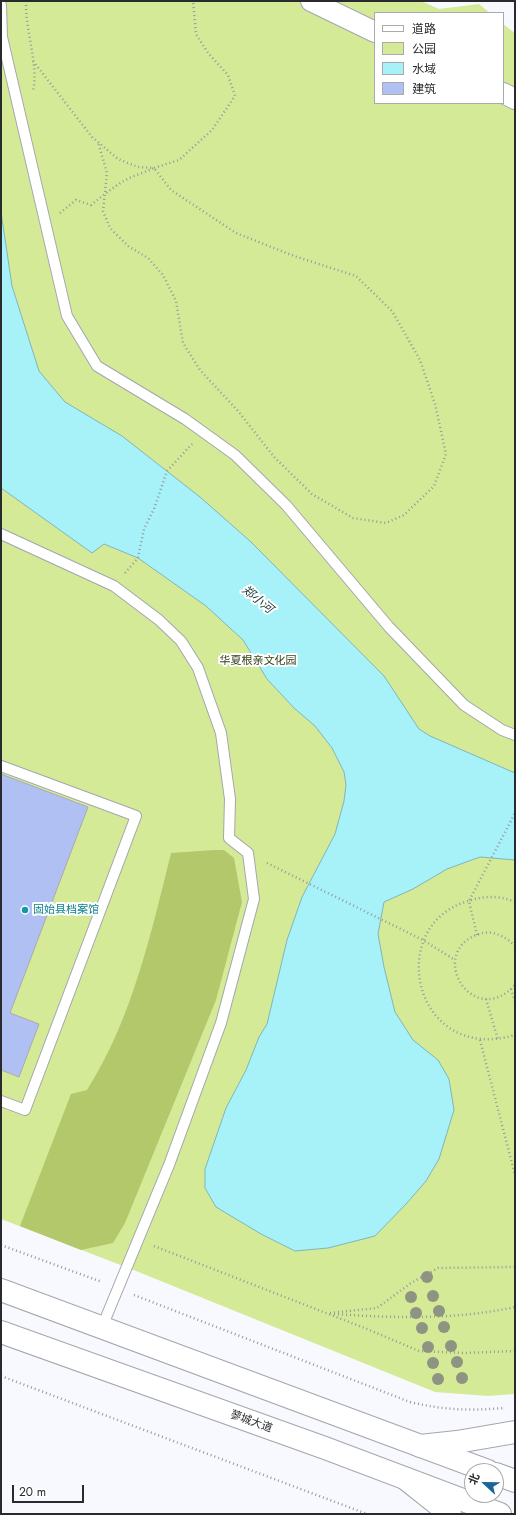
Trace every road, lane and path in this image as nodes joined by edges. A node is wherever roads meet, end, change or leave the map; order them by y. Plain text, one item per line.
1 (26, 1) edge
2 (194, 1) edge
3 (311, 1) edge
4 (1, 5) edge
5 (374, 32) edge
6 (33, 61) junction
7 (504, 94) edge
8 (515, 99) edge
9 (18, 105) junction
10 (98, 142) junction
11 (154, 168) junction
12 (106, 194) junction
13 (47, 228) junction
14 (203, 432) junction
15 (1, 534) edge
16 (126, 572) dead end
17 (515, 735) edge
18 (1, 766) edge
19 (515, 813) edge
20 (282, 870) dead end
21 (469, 900) junction
22 (515, 902) edge
23 (477, 935) junction
24 (423, 940) junction
25 (515, 946) edge
26 (455, 960) junction
27 (515, 985) edge
28 (511, 989) junction
29 (486, 999) junction
30 (515, 1001) edge
31 (515, 1037) edge
32 (480, 1040) junction
33 (498, 1040) junction
34 (1, 1101) edge
35 (515, 1175) edge
36 (138, 1240) junction
37 (1, 1244) edge
38 (515, 1267) edge
39 (118, 1289) junction
40 (1, 1290) edge
41 (515, 1307) edge
42 (328, 1313) junction
43 (102, 1327) junction
44 (1, 1332) edge
45 (515, 1351) edge
46 (1, 1376) edge
47 (510, 1408) dead end
48 (515, 1432) edge
49 (420, 1446) junction
50 (466, 1463) edge
51 (504, 1477) edge
52 (406, 1478) junction
53 (515, 1481) edge
54 (367, 1514) edge
55 (450, 1514) edge
56 (500, 1514) edge

1 - 6 path
2 - 11 path
3 - 5 street
4 - 9 lane
6 - 9 path
6 - 10 path
7 - 8 street
9 - 13 lane
10 - 11 path
10 - 12 path
11 - 12 path
11 - 12 path
12 - 13 path
13 - 14 lane
14 - 16 path
14 - 17 lane
15 - 36 lane
18 - 34 lane
19 - 21 path
20 - 24 path
21 - 22 path
21 - 23 path
21 - 24 path
23 - 25 path
23 - 26 path
24 - 26 path
24 - 32 path
26 - 29 path
27 - 28 path
28 - 29 path
28 - 30 path
29 - 33 path
31 - 33 path
32 - 33 path
32 - 35 path
36 - 39 lane
36 - 42 path
37 - 39 path
38 - 42 path
39 - 43 lane
39 - 47 path
40 - 43 main road
41 - 42 path
42 - 45 path
43 - 49 main road
44 - 52 main road, 蓼城大道
46 - 54 path
48 - 49 main road
49 - 50 main road
51 - 53 main road
52 - 55 main road
52 - 56 main road, 蓼城大道

